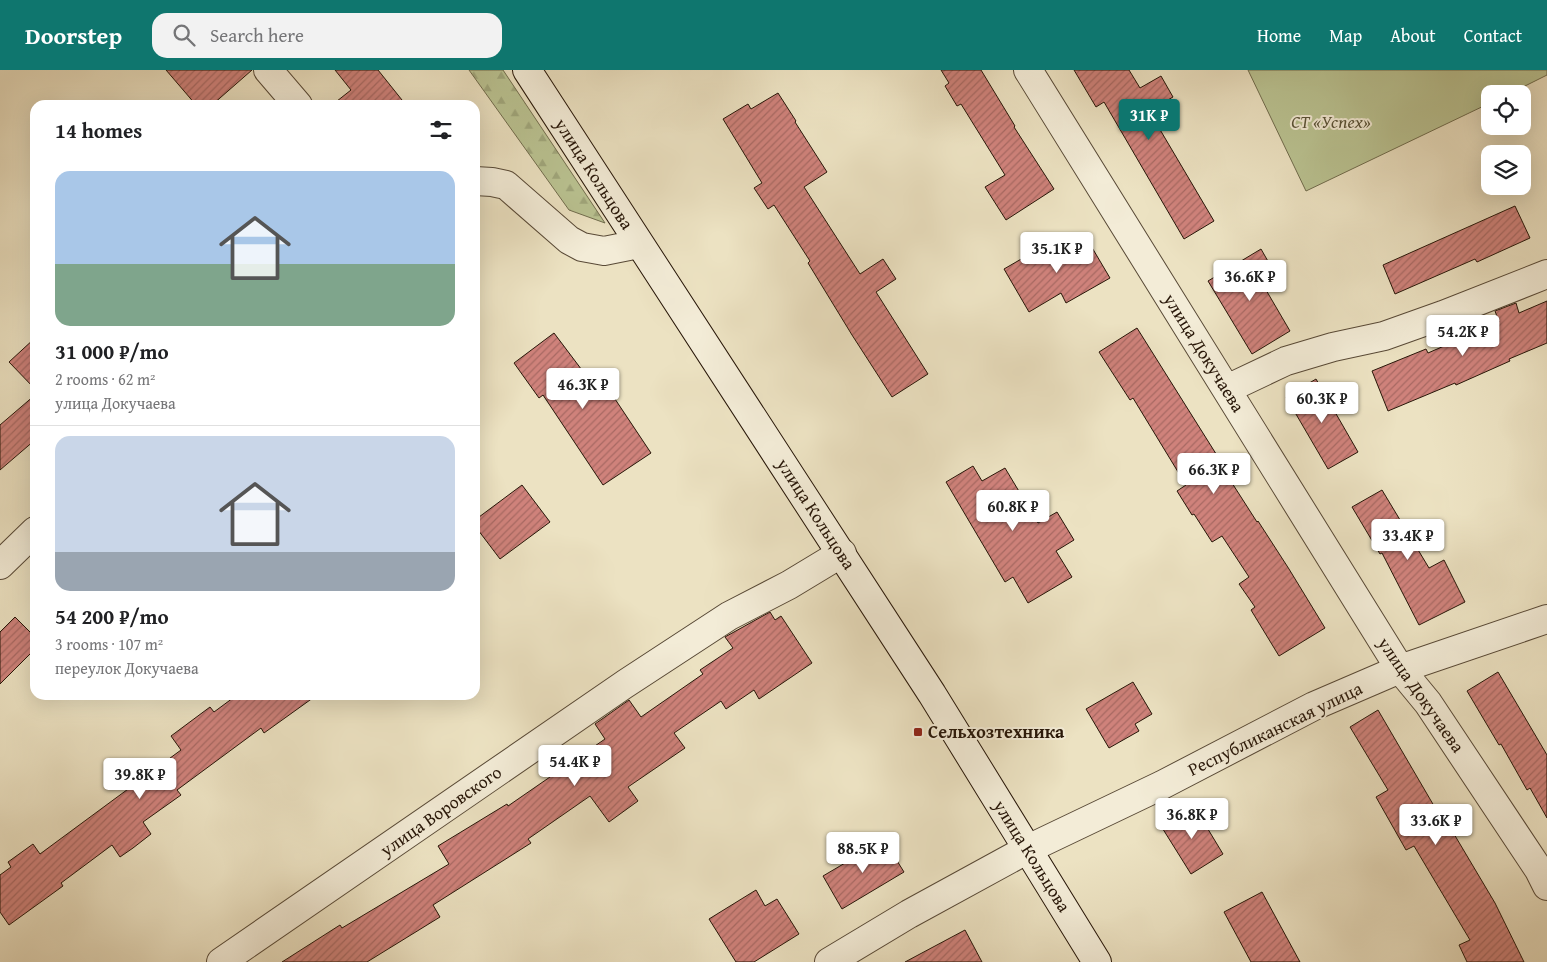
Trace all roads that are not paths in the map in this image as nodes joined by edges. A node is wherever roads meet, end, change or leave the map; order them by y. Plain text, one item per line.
1 (268, 70) edge
2 (527, 70) edge
3 (1028, 70) edge
4 (294, 100) edge
5 (480, 181) edge
6 (639, 244) junction
7 (1547, 274) edge
8 (1227, 389) junction
9 (30, 536) edge
10 (842, 552) junction
11 (0, 566) edge
12 (1547, 619) edge
13 (1400, 669) junction
14 (1028, 849) junction
15 (1547, 886) edge
16 (221, 962) edge
17 (829, 962) edge
18 (1097, 962) edge

1 - 4 street
2 - 6 street, улица Кольцова
3 - 8 street, улица Докучаева
5 - 6 street
6 - 10 street, улица Кольцова
7 - 8 street
8 - 13 street, улица Докучаева
9 - 11 street
10 - 14 street, улица Кольцова
10 - 16 street, улица Воровского
12 - 13 street, Республиканская улица
13 - 14 street, Республиканская улица
13 - 15 street, улица Докучаева
14 - 17 street, Республиканская улица
14 - 18 street, улица Кольцова

